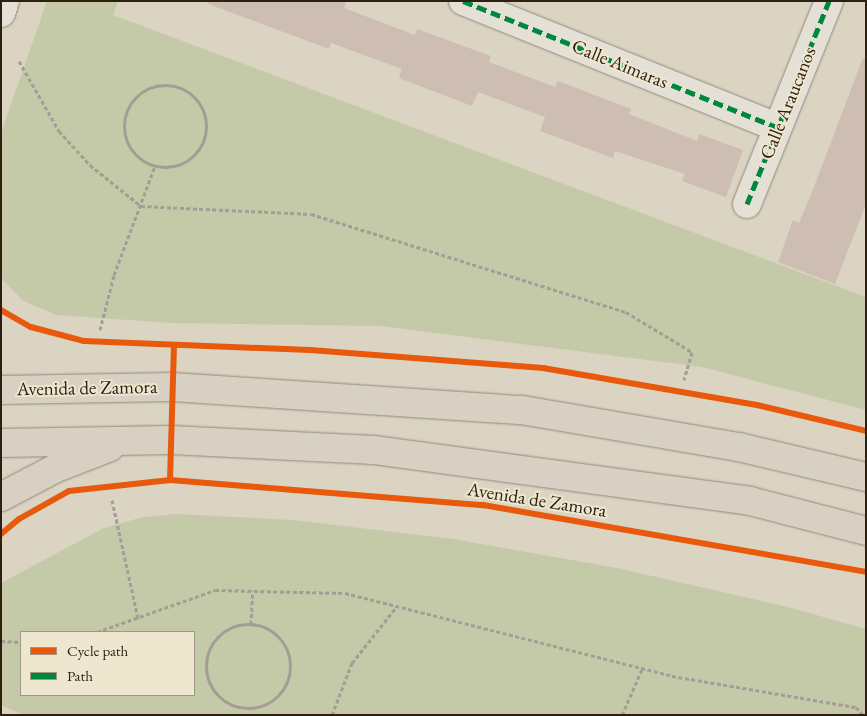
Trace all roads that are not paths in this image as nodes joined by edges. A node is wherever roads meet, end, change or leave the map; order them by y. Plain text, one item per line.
1 (5, 1) edge
2 (463, 1) edge
3 (829, 1) edge
4 (1, 13) edge
5 (778, 126) junction
6 (747, 204) dead end
7 (1, 390) edge
8 (128, 440) junction
9 (1, 443) edge
10 (866, 477) edge
11 (1, 496) edge
12 (866, 531) edge

1 - 4 street
2 - 5 street, Calle Aimaras
3 - 5 street, Calle Araucanos
5 - 6 street, Calle Araucanos
7 - 10 highway, Avenida de Zamora
8 - 9 highway, Avenida de Zamora
8 - 11 highway
8 - 12 highway, Avenida de Zamora

